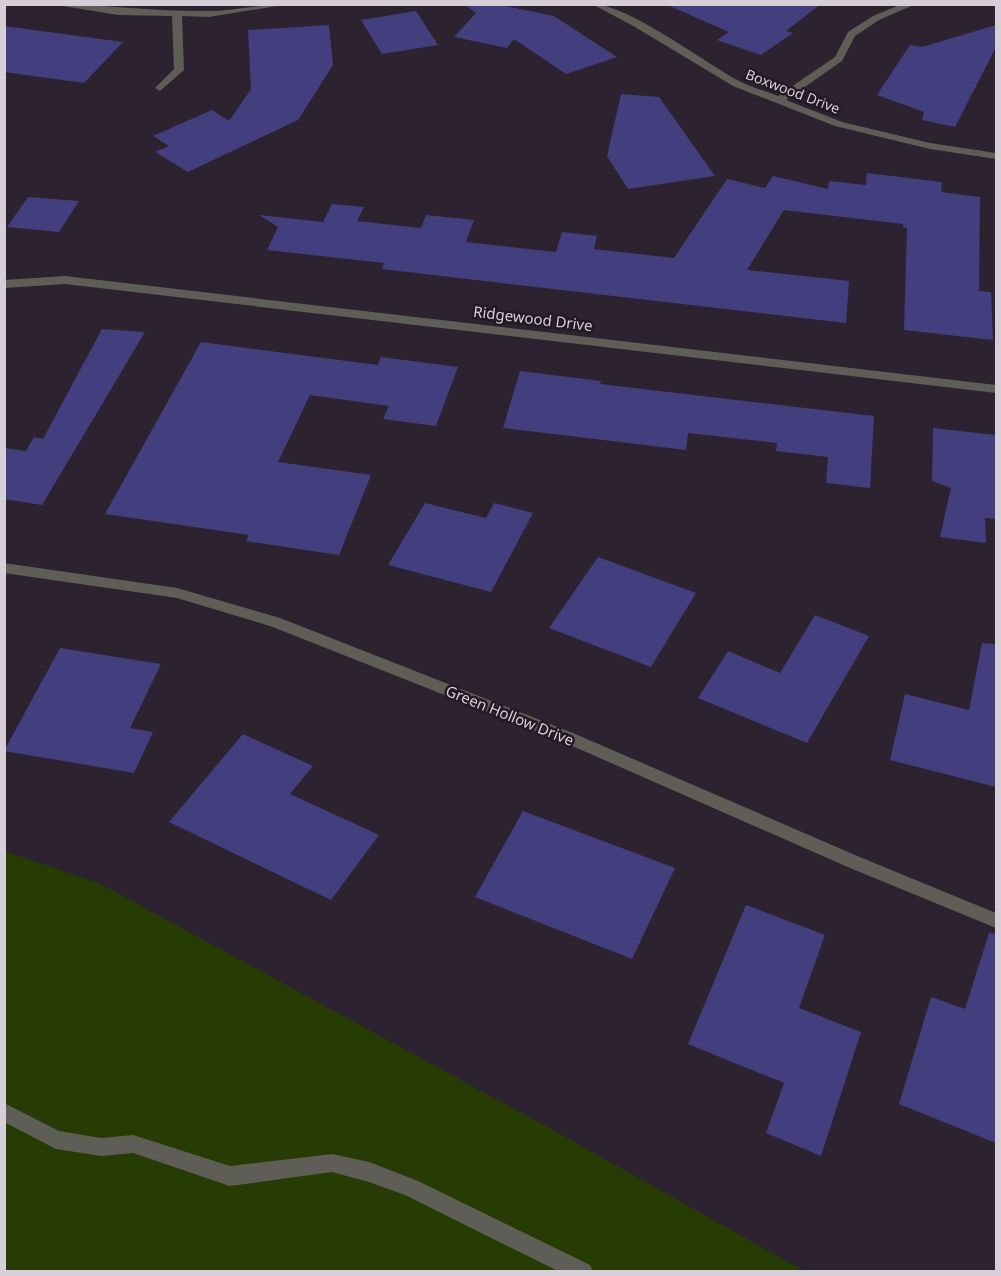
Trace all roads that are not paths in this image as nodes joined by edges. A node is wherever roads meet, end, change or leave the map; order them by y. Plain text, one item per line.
1 (55, 4) edge
2 (285, 4) edge
3 (596, 4) edge
4 (912, 4) edge
5 (177, 13) junction
6 (160, 88) dead end
7 (779, 100) junction
8 (996, 156) edge
9 (4, 284) edge
10 (996, 389) edge
11 (4, 568) edge
12 (996, 921) edge
13 (4, 1112) edge
14 (583, 1272) edge

1 - 5 street
2 - 5 street
3 - 7 street, Boxwood Drive
4 - 7 street
5 - 6 street
7 - 8 street, Boxwood Drive
9 - 10 street, Ridgewood Drive
11 - 12 street, Green Hollow Drive
13 - 14 street

